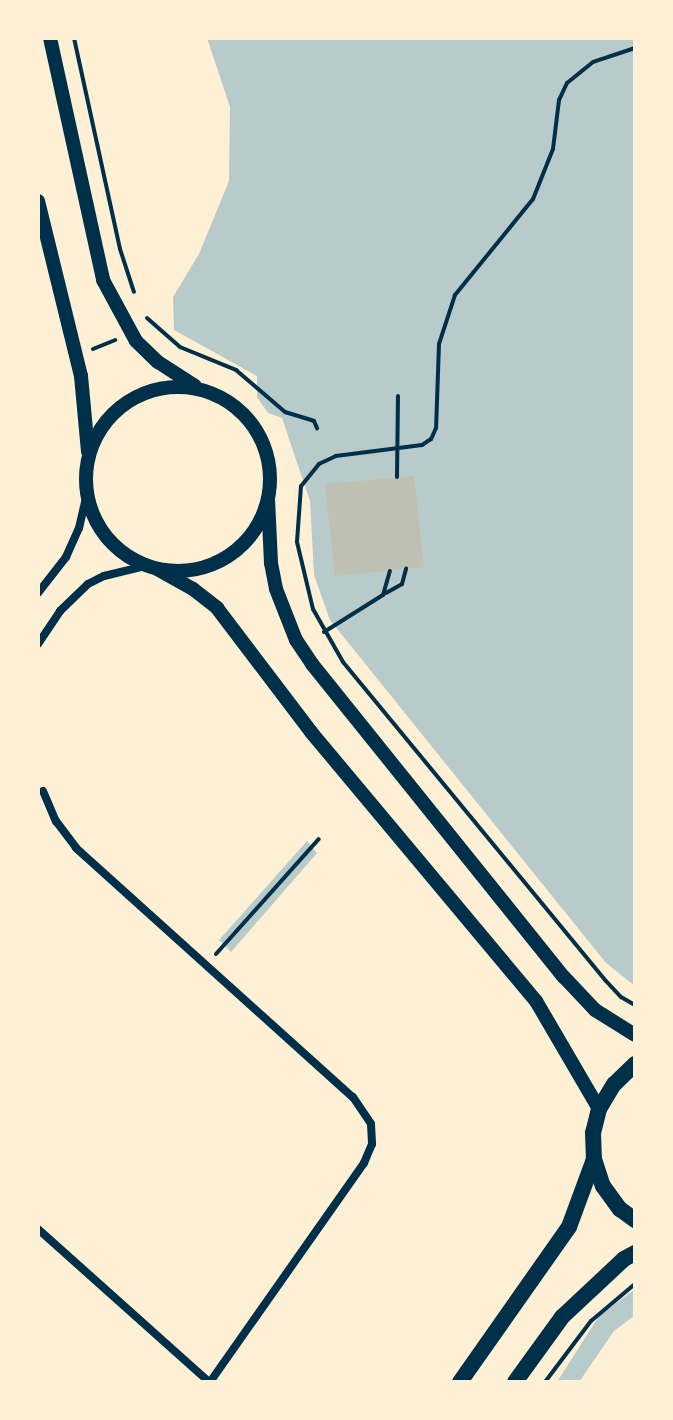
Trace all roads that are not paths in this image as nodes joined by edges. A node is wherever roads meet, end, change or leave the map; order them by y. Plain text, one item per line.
1 (50, 38) edge
2 (38, 201) edge
3 (199, 388) junction
4 (88, 456) junction
5 (87, 494) junction
6 (268, 499) junction
7 (151, 568) junction
8 (38, 593) edge
9 (38, 644) edge
10 (43, 791) dead end
11 (635, 1035) edge
12 (635, 1064) edge
13 (599, 1109) junction
14 (594, 1159) junction
15 (635, 1220) edge
16 (38, 1229) edge
17 (635, 1253) edge
18 (210, 1382) edge
19 (460, 1382) edge
20 (515, 1382) edge

1 - 3 street
2 - 4 street
3 - 4 street
3 - 6 street
4 - 5 street
5 - 7 street
5 - 8 street
6 - 7 street
6 - 11 street
7 - 9 street
7 - 13 street
10 - 18 street
12 - 13 main road
13 - 14 main road
14 - 15 main road
14 - 19 main road
16 - 18 street
17 - 20 main road

